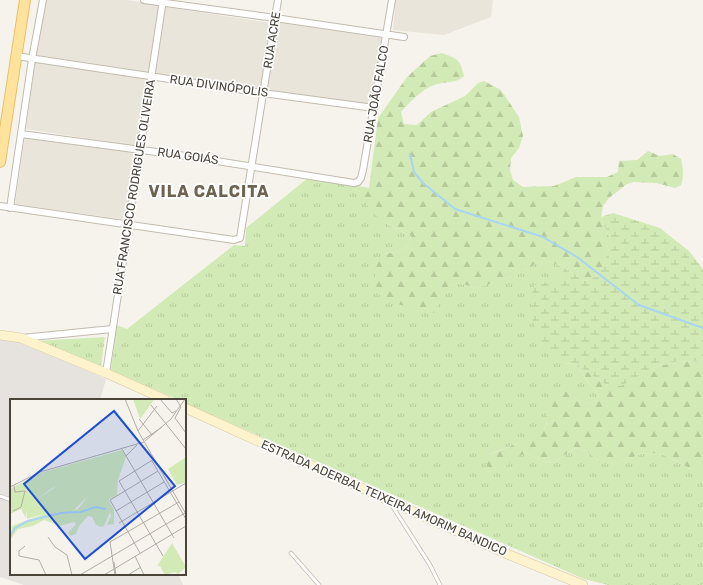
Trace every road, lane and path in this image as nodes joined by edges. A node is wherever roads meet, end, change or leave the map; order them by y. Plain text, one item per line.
1 (25, 0) edge
2 (43, 0) edge
3 (144, 0) edge
4 (278, 0) edge
5 (392, 0) edge
6 (163, 1) edge
7 (275, 18) junction
8 (386, 35) junction
9 (404, 38) dead end
10 (16, 56) junction
11 (32, 59) junction
12 (152, 76) junction
13 (263, 93) junction
14 (374, 108) junction
15 (21, 134) junction
16 (140, 150) junction
17 (0, 162) edge
18 (252, 166) junction
19 (354, 183) joint
20 (0, 206) edge
21 (10, 208) junction
22 (129, 224) junction
23 (112, 329) junction
24 (0, 335) edge
25 (21, 338) junction
26 (106, 373) junction
27 (164, 399) edge
28 (186, 408) edge
29 (0, 496) edge
30 (10, 500) edge
31 (388, 500) junction
32 (291, 553) dead end
33 (319, 585) edge
34 (440, 585) edge
35 (584, 585) edge

1 - 10 main road
2 - 11 street
3 - 6 street
4 - 7 street, RUA ACRE
5 - 8 street, RUA JOÃO FALCO
6 - 7 street
6 - 12 street, RUA FRANCISCO RODRIGUES OLIVEIRA
7 - 8 street
7 - 13 street, RUA ACRE
8 - 9 street
8 - 14 street, RUA JOÃO FALCO
10 - 11 street, RUA DIVINÓPOLIS
10 - 17 main road
11 - 12 street, RUA DIVINÓPOLIS
11 - 15 street
12 - 13 street, RUA DIVINÓPOLIS
12 - 16 street, RUA FRANCISCO RODRIGUES OLIVEIRA
13 - 14 street, RUA DIVINÓPOLIS
13 - 18 street, RUA ACRE
14 - 19 street, RUA JOÃO FALCO
15 - 16 street, RUA GOIÁS
15 - 21 street
16 - 18 street, RUA GOIÁS
16 - 22 street, RUA FRANCISCO RODRIGUES OLIVEIRA
18 - 19 street, RUA GOIÁS
18 - 22 street, RUA ACRE
20 - 21 street
21 - 22 street
22 - 23 street, RUA FRANCISCO RODRIGUES OLIVEIRA
23 - 25 street
23 - 26 street, RUA FRANCISCO RODRIGUES OLIVEIRA
24 - 25 main road
25 - 26 main road
26 - 27 main road
28 - 31 main road, ESTRADA ADERBAL TEIXEIRA AMORIM BANDICO
29 - 30 lane
31 - 34 lane
31 - 35 main road, ESTRADA ADERBAL TEIXEIRA AMORIM BANDICO
32 - 33 lane

